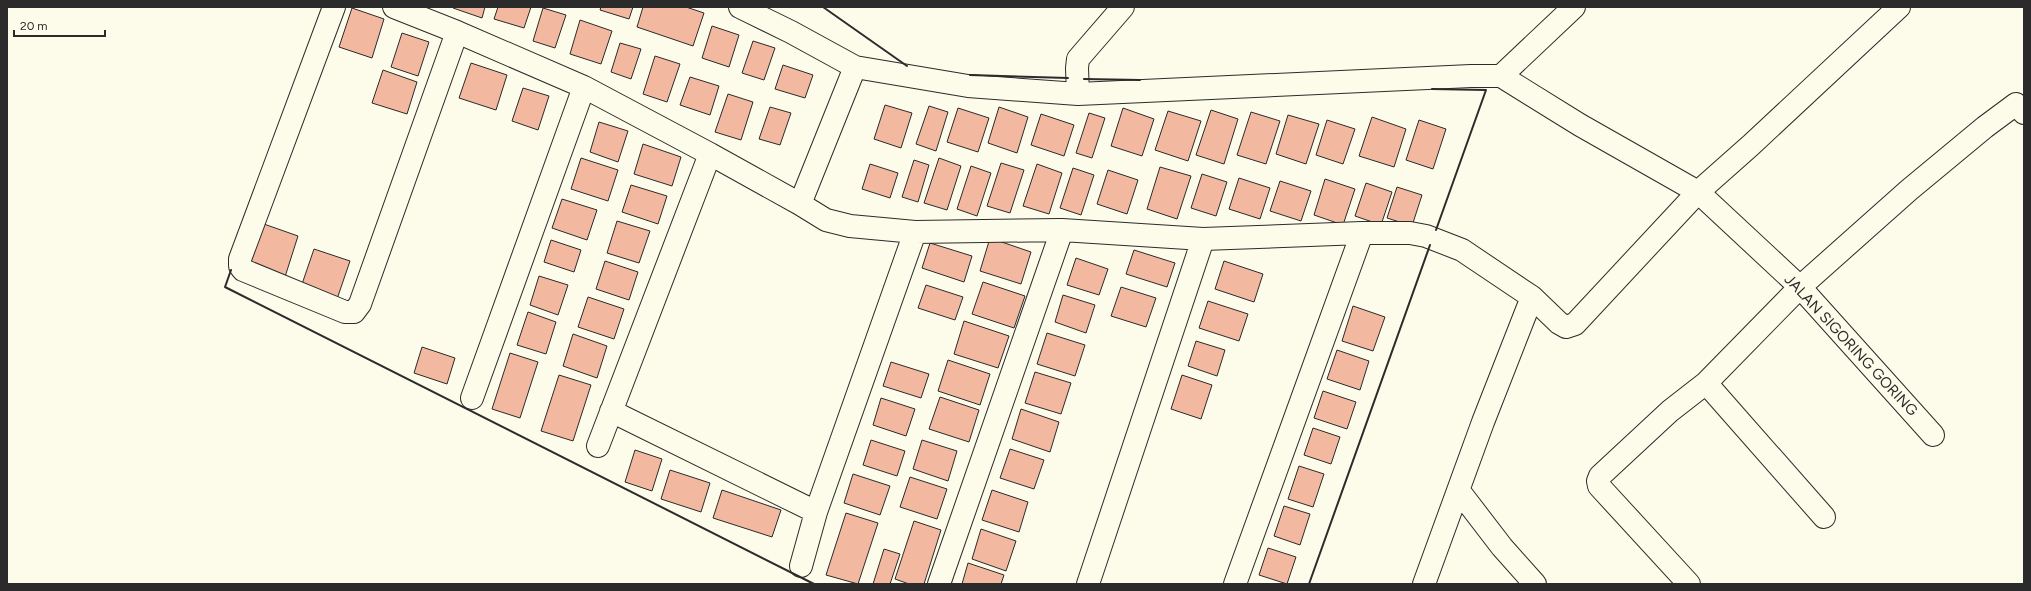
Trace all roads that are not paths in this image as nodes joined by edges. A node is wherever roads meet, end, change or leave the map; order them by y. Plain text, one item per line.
1 (334, 7) edge
2 (394, 7) edge
3 (740, 7) edge
4 (1123, 7) edge
5 (1574, 7) edge
6 (1899, 7) edge
7 (457, 32) junction
8 (855, 67) junction
9 (1501, 76) junction
10 (584, 86) junction
11 (1078, 94) junction
12 (2024, 112) edge
13 (710, 154) junction
14 (1698, 192) junction
15 (800, 204) junction
16 (1062, 230) junction
17 (915, 232) junction
18 (1362, 233) junction
19 (1203, 239) junction
20 (1800, 287) junction
21 (1532, 297) junction
22 (1706, 383) junction
23 (472, 398) dead end
24 (611, 411) junction
25 (1933, 435) dead end
26 (598, 446) dead end
27 (1459, 491) junction
28 (816, 512) junction
29 (1824, 516) dead end
30 (801, 566) dead end
31 (940, 584) edge
32 (1088, 584) edge
33 (1235, 584) edge
34 (1424, 584) edge
35 (1535, 584) edge
36 (1689, 584) edge

1 - 7 street
2 - 7 street
3 - 8 street
4 - 11 street
5 - 9 street
6 - 14 street
7 - 10 street
8 - 11 street
8 - 15 street
9 - 11 street
9 - 14 street, JALAN SIGORING GORING
10 - 13 street
10 - 23 street
12 - 20 street
13 - 15 street
13 - 24 street
14 - 20 street, JALAN SIGORING GORING
14 - 21 street
15 - 17 street
16 - 17 street
16 - 19 street
16 - 31 street
17 - 28 street
18 - 19 street
18 - 21 street
18 - 33 street
19 - 32 street
20 - 22 street
20 - 25 street, JALAN SIGORING GORING
21 - 27 street
22 - 29 street
22 - 36 street
24 - 26 street
24 - 28 street
27 - 34 street
27 - 35 street
28 - 30 street

